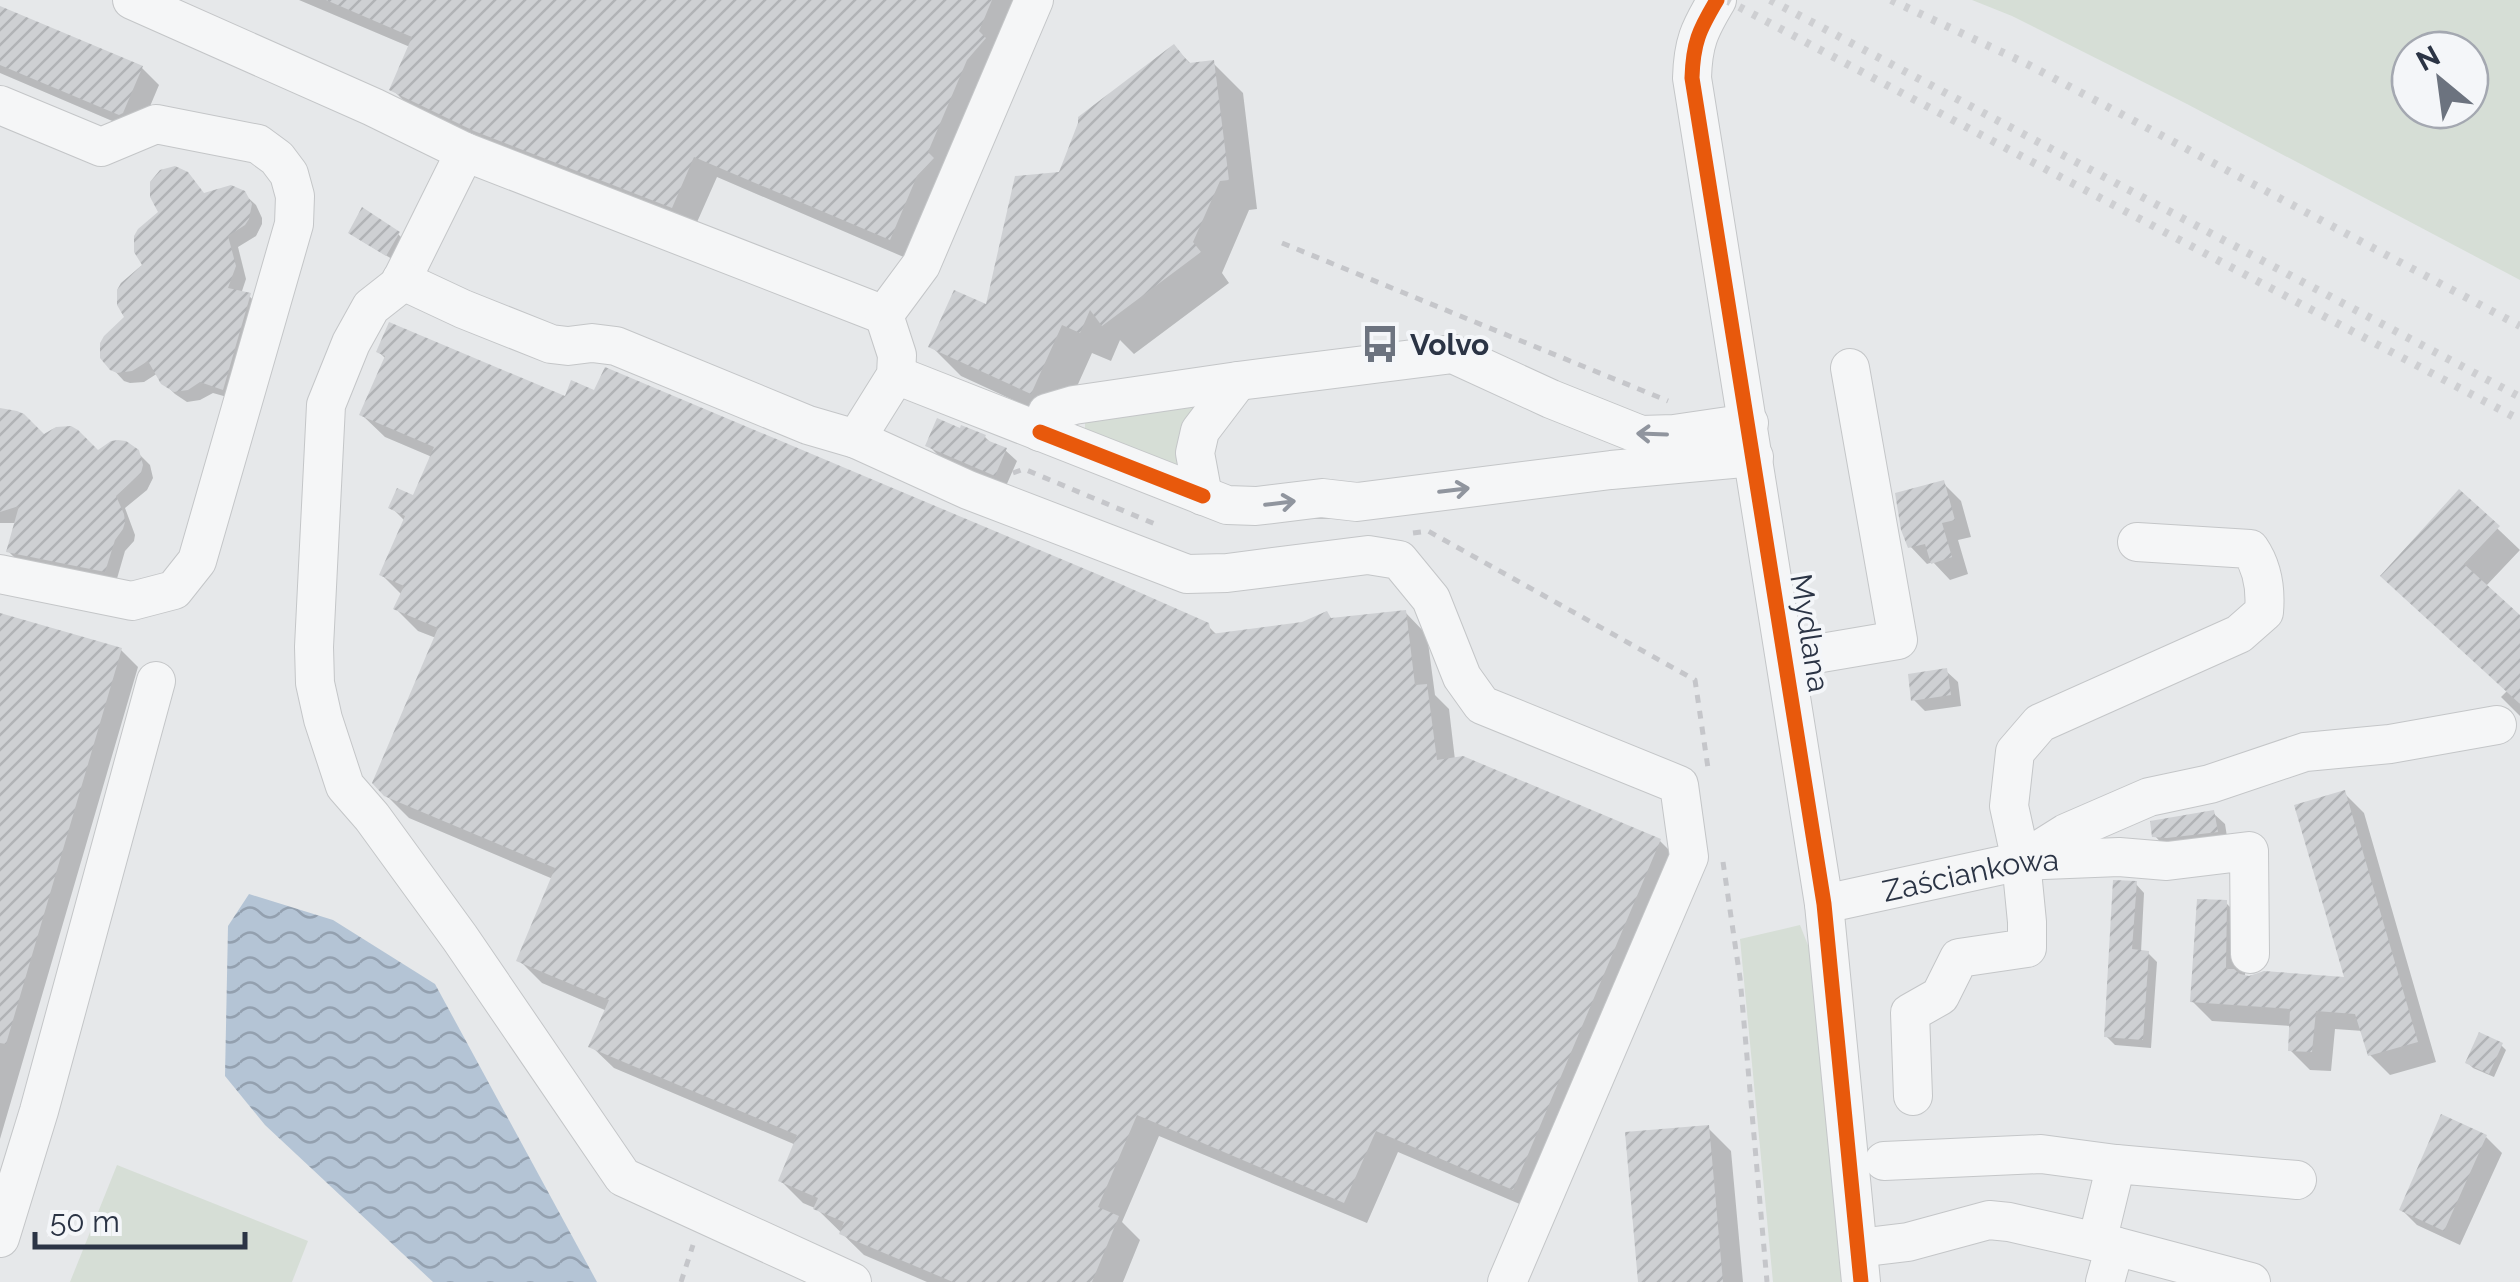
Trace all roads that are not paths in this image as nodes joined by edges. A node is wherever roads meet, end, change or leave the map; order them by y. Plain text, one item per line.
1 (132, 0) edge
2 (1034, 0) edge
3 (1717, 0) edge
4 (0, 105) edge
5 (465, 152) junction
6 (401, 280) junction
7 (884, 315) junction
8 (897, 365) junction
9 (1850, 368) dead end
10 (1238, 381) junction
11 (1044, 423) junction
12 (856, 439) junction
13 (1751, 440) junction
14 (1203, 496) junction
15 (2137, 542) dead end
16 (0, 574) edge
17 (1786, 659) junction
18 (156, 681) dead end
19 (2497, 726) dead end
20 (2021, 861) junction
21 (1824, 904) junction
22 (2250, 954) dead end
23 (1913, 1096) dead end
24 (1884, 1161) dead end
25 (2116, 1164) junction
26 (2297, 1180) dead end
27 (0, 1238) edge
28 (2106, 1257) edge
29 (1859, 1265) edge
30 (852, 1282) edge
31 (1507, 1282) edge
32 (2251, 1282) edge

1 - 5 street
2 - 7 street
3 - 13 street, Mydlana
4 - 16 street
5 - 6 street
5 - 7 street
6 - 12 street
6 - 30 street
7 - 8 street
8 - 11 street
8 - 12 street
9 - 17 street
10 - 11 street
13 -> 10 street
10 - 14 street
11 - 14 street
12 - 31 street
14 -> 13 street
13 - 17 street, Mydlana
15 - 20 street
17 - 21 street, Mydlana
18 - 27 street
19 - 20 street
20 - 21 street, Zaściankowa
20 - 22 street, Zaściankowa
20 - 23 street
21 - 29 street, Mydlana
24 - 25 street
25 - 26 street
25 - 28 street
28 - 29 street
28 - 32 street

